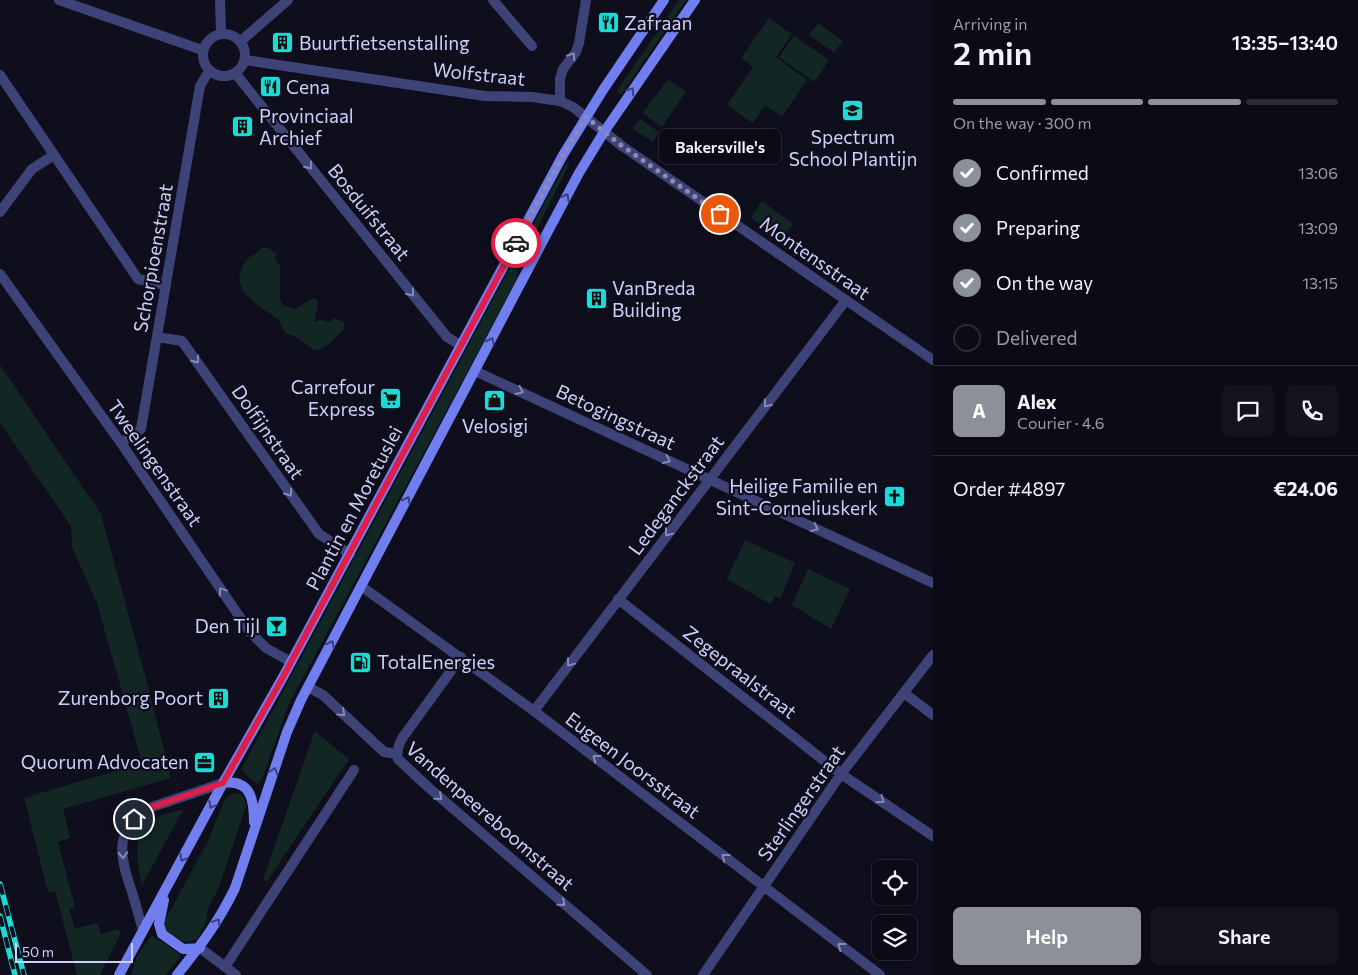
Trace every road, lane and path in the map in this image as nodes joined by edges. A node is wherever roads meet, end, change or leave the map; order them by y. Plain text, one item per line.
1 (59, 0) edge
2 (220, 0) edge
3 (288, 0) edge
4 (493, 0) edge
5 (586, 0) edge
6 (664, 0) edge
7 (695, 0) edge
8 (221, 33) junction
9 (241, 42) junction
10 (532, 46) dead end
11 (202, 50) junction
12 (245, 60) junction
13 (209, 71) junction
14 (235, 73) junction
15 (0, 75) edge
16 (560, 101) junction
17 (586, 117) junction
18 (604, 132) junction
19 (54, 155) junction
20 (0, 212) edge
21 (0, 274) edge
22 (166, 285) junction
23 (846, 300) junction
24 (157, 337) junction
25 (460, 345) junction
26 (933, 360) edge
27 (476, 371) junction
28 (121, 443) junction
29 (709, 480) junction
30 (350, 554) junction
31 (933, 583) edge
32 (362, 586) junction
33 (618, 599) junction
34 (933, 655) edge
35 (461, 657) junction
36 (291, 662) junction
37 (308, 687) junction
38 (904, 693) junction
39 (534, 711) junction
40 (933, 715) edge
41 (397, 754) junction
42 (354, 770) dead end
43 (841, 774) junction
44 (223, 783) junction
45 (254, 833) junction
46 (933, 836) edge
47 (169, 885) junction
48 (763, 887) junction
49 (143, 930) junction
50 (200, 948) junction
51 (225, 967) junction
52 (119, 975) edge
53 (177, 975) edge
54 (236, 975) edge
55 (647, 975) edge
56 (703, 975) edge
57 (880, 975) edge

1 - 11 street
2 - 8 street
3 - 9 street
4 - 10 street
16 -> 5 street
6 - 17 main road, Plantin en Moretuslei
18 -> 7 main road
8 - 9 street
8 - 11 street
9 - 12 street
11 - 13 street
12 - 14 street
12 - 16 street, Wolfstraat
13 - 14 street
13 - 22 street, Schorpioenstraat
14 -> 25 street, Bosduifstraat
15 - 19 street
16 - 17 street, Wolfstraat
17 - 18 street
17 - 25 main road, Plantin en Moretuslei
18 - 23 street, Montensstraat
27 -> 18 main road
19 - 20 street
19 - 22 street
21 - 28 street, Tweelingenstraat
22 - 24 street, Schorpioenstraat
23 - 26 street, Montensstraat
23 -> 29 street, Ledeganckstraat
24 - 28 street, Schorpioenstraat
24 -> 30 street, Dolfijnstraat
25 - 30 main road, Plantin en Moretuslei
27 -> 29 street, Betogingstraat
32 -> 27 main road
36 -> 28 street, Tweelingenstraat
29 -> 31 street, Betogingstraat
29 -> 33 street, Ledeganckstraat
30 - 36 main road, Plantin en Moretuslei
32 - 35 street, Eugeen Joorsstraat
37 -> 32 main road
33 -> 39 street, Ledeganckstraat
33 - 43 street, Zegepraalstraat
34 - 38 street, Sterlingerstraat
35 - 39 street, Eugeen Joorsstraat
35 - 41 street
36 - 44 main road, Plantin en Moretuslei
37 -> 41 street, Vandenpeereboomstraat
45 -> 37 main road
38 - 40 street
38 - 43 street, Sterlingerstraat
48 -> 39 street, Eugeen Joorsstraat
41 -> 55 street, Vandenpeereboomstraat
42 - 51 street
43 -> 46 street, Zegepraalstraat
43 - 48 street, Sterlingerstraat
44 - 45 main road
44 -> 47 main road, Plantin en Moretuslei
44 -> 49 street
50 -> 45 main road
47 - 49 main road, Plantin en Moretuslei
47 - 50 main road
48 - 56 street, Sterlingerstraat
57 -> 48 street, Eugeen Joorsstraat
49 - 52 main road, Plantin en Moretuslei
50 - 51 street
50 - 53 main road
51 - 54 street

